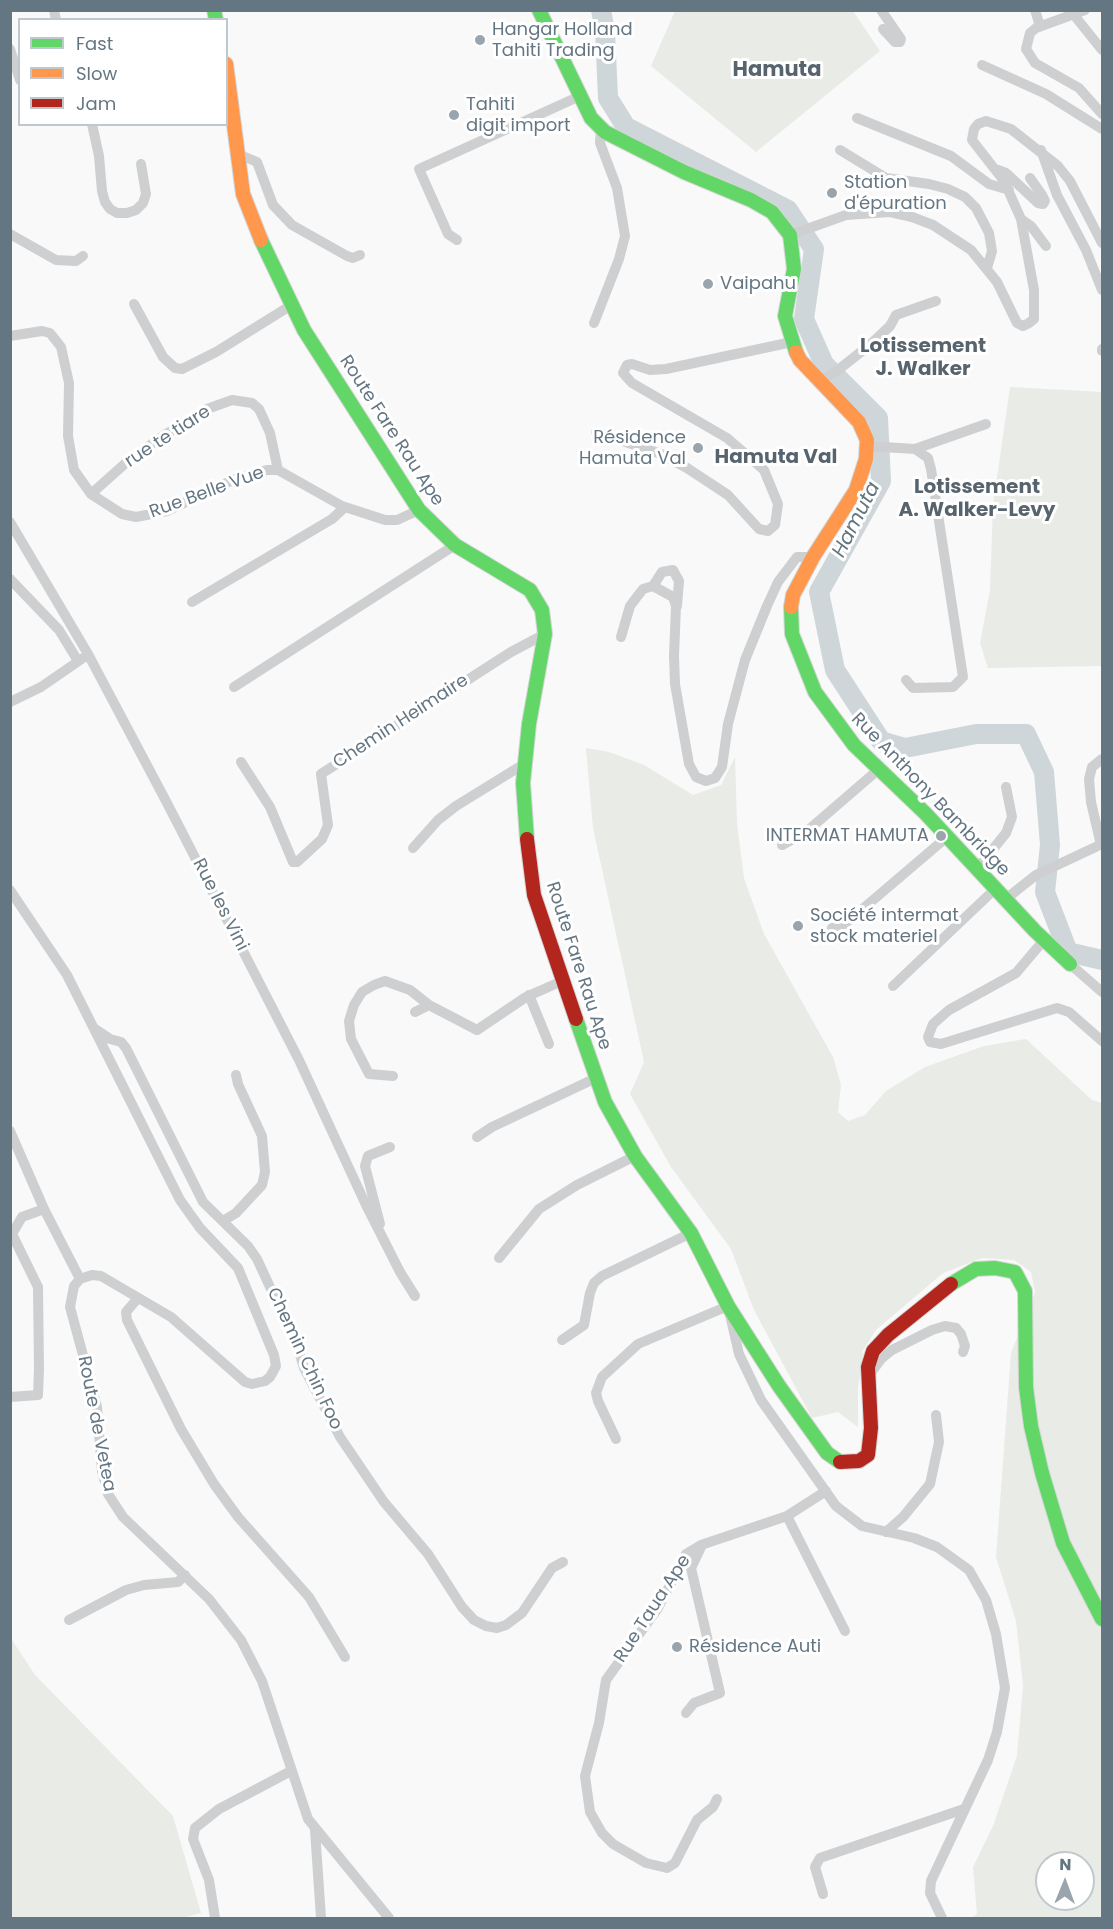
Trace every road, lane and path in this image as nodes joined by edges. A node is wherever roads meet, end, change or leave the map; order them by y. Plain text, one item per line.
1 (538, 10) edge
2 (1035, 10) edge
3 (1085, 10) edge
4 (877, 12) edge
5 (1074, 15) junction
6 (1040, 26) junction
7 (883, 29) dead end
8 (10, 49) edge
9 (1102, 50) edge
10 (982, 65) dead end
11 (18, 74) edge
12 (228, 79) edge
13 (580, 96) junction
14 (1102, 114) edge
15 (857, 118) dead end
16 (92, 126) edge
17 (601, 128) junction
18 (1102, 129) edge
19 (840, 150) dead end
20 (1041, 150) junction
21 (238, 154) junction
22 (141, 165) dead end
23 (996, 169) junction
24 (1030, 178) dead end
25 (1008, 190) junction
26 (1021, 219) junction
27 (10, 234) edge
28 (793, 234) junction
29 (457, 240) dead end
30 (1102, 243) edge
31 (1046, 246) dead end
32 (360, 255) dead end
33 (83, 256) dead end
34 (987, 268) junction
35 (1102, 290) edge
36 (936, 301) dead end
37 (134, 304) dead end
38 (290, 306) junction
39 (594, 323) dead end
40 (10, 336) edge
41 (792, 342) junction
42 (821, 380) junction
43 (986, 424) dead end
44 (596, 432) dead end
45 (870, 446) junction
46 (915, 449) junction
47 (278, 470) junction
48 (91, 494) junction
49 (345, 507) junction
50 (418, 510) junction
51 (10, 522) edge
52 (455, 545) junction
53 (813, 557) junction
54 (10, 579) edge
55 (653, 585) junction
56 (192, 602) dead end
57 (676, 606) junction
58 (545, 634) junction
59 (621, 637) dead end
60 (88, 654) junction
61 (78, 661) junction
62 (906, 680) dead end
63 (234, 687) dead end
64 (10, 702) edge
65 (1102, 759) edge
66 (241, 762) dead end
67 (524, 764) junction
68 (879, 769) junction
69 (1006, 787) dead end
70 (947, 837) junction
71 (1102, 844) edge
72 (782, 845) dead end
73 (413, 848) dead end
74 (977, 869) junction
75 (995, 889) junction
76 (10, 890) edge
77 (1007, 898) junction
78 (832, 928) dead end
79 (1044, 940) junction
80 (1070, 964) joint
81 (562, 981) junction
82 (893, 986) dead end
83 (1102, 992) edge
84 (530, 995) junction
85 (429, 1005) junction
86 (415, 1012) dead end
87 (95, 1029) junction
88 (1102, 1041) edge
89 (549, 1044) dead end
90 (236, 1075) dead end
91 (393, 1076) dead end
92 (596, 1078) junction
93 (10, 1131) edge
94 (477, 1137) dead end
95 (390, 1147) dead end
96 (634, 1156) junction
97 (44, 1209) junction
98 (223, 1221) junction
99 (691, 1233) junction
100 (382, 1235) junction
101 (499, 1258) dead end
102 (80, 1279) junction
103 (415, 1296) dead end
104 (138, 1298) junction
105 (728, 1306) junction
106 (562, 1340) dead end
107 (963, 1352) dead end
108 (868, 1380) junction
109 (10, 1397) edge
110 (936, 1415) dead end
111 (616, 1439) dead end
112 (826, 1491) junction
113 (787, 1516) junction
114 (886, 1532) junction
115 (702, 1545) junction
116 (563, 1562) dead end
117 (185, 1575) junction
118 (1102, 1619) edge
119 (69, 1620) dead end
120 (845, 1631) dead end
121 (345, 1657) dead end
122 (686, 1713) dead end
123 (291, 1771) junction
124 (717, 1799) dead end
125 (964, 1809) junction
126 (315, 1830) junction
127 (823, 1894) dead end
128 (215, 1918) edge
129 (321, 1918) edge
130 (389, 1918) edge
131 (942, 1918) edge

1 - 13 main road
2 - 6 street
3 - 5 street
4 - 7 street
5 - 6 street
5 - 9 street
6 - 14 street
8 - 11 street
10 - 18 street
12 - 21 main road, Route Fare Rau Ape
13 - 17 main road
13 - 29 street
15 - 25 street
16 - 22 street
17 - 28 main road
17 - 39 street
19 - 34 street
20 - 23 street
20 - 30 street
20 - 35 street
21 - 32 street
21 - 38 main road, Route Fare Rau Ape
23 - 24 street
23 - 25 street
25 - 26 street
26 - 31 street
26 - 34 street
27 - 33 street
28 - 34 street
28 - 41 main road
36 - 42 street
37 - 38 street
38 - 50 main road, Route Fare Rau Ape
40 - 48 street, Rue Belle Vue
41 - 42 main road
41 - 44 street
42 - 45 main road
43 - 46 street
45 - 46 street
45 - 53 main road, Rue Anthony Bambridge
46 - 62 street
47 - 48 street, Rue Belle Vue
47 - 48 street, rue te tiare
47 - 49 street, Rue Belle Vue
49 - 50 street, Rue Belle Vue
49 - 56 street
50 - 52 main road, Route Fare Rau Ape
51 - 60 street, Rue les Vini
52 - 58 main road, Route Fare Rau Ape
52 - 63 street
53 - 57 street
53 - 68 main road, Rue Anthony Bambridge
54 - 61 street
55 - 57 street
55 - 57 street
55 - 59 street
58 - 66 street, Chemin Heimaire
58 - 67 main road, Route Fare Rau Ape
60 - 61 street
60 - 100 street, Rue les Vini
61 - 64 street
65 - 71 street
67 - 73 street
67 - 81 main road, Route Fare Rau Ape
68 - 70 main road, Rue Anthony Bambridge
68 - 72 street
69 - 74 street
70 - 74 main road, Rue Anthony Bambridge
70 - 78 street
71 - 77 street
74 - 75 main road, Rue Anthony Bambridge
75 - 77 main road, Rue Anthony Bambridge
75 - 82 street
76 - 87 street
77 - 79 main road, Rue Anthony Bambridge
79 - 80 main road, Rue Anthony Bambridge
79 - 88 street
80 - 83 street, Rue Anthony Bambridge
81 - 84 street
81 - 92 main road, Route Fare Rau Ape
84 - 85 street
84 - 89 street
85 - 86 street
85 - 91 street
87 - 98 street, Chemin Chin Foo
87 - 104 street
90 - 98 street
92 - 94 street
92 - 96 main road, Route Fare Rau Ape
93 - 97 street
95 - 100 street
96 - 99 main road, Route Fare Rau Ape
96 - 101 street
97 - 102 street
97 - 109 street
98 - 116 street, Chemin Chin Foo
99 - 105 main road, Route Fare Rau Ape
99 - 106 street
100 - 103 street, Rue les Vini
102 - 104 street
102 - 117 street, Route de Vetea
104 - 121 street
105 - 108 main road, Route Fare Rau Ape
105 - 111 street
105 - 112 street
107 - 108 street
108 - 118 main road
110 - 114 street
112 - 113 street, Rue Taua Ape
112 - 114 street
113 - 115 street, Rue Taua Ape
113 - 120 street
114 - 125 street
115 - 122 street
115 - 124 street, Rue Taua Ape
117 - 119 street
117 - 123 street, Route de Vetea
123 - 126 street, Route de Vetea
123 - 128 street
125 - 127 street
125 - 131 street
126 - 129 street
126 - 130 street

